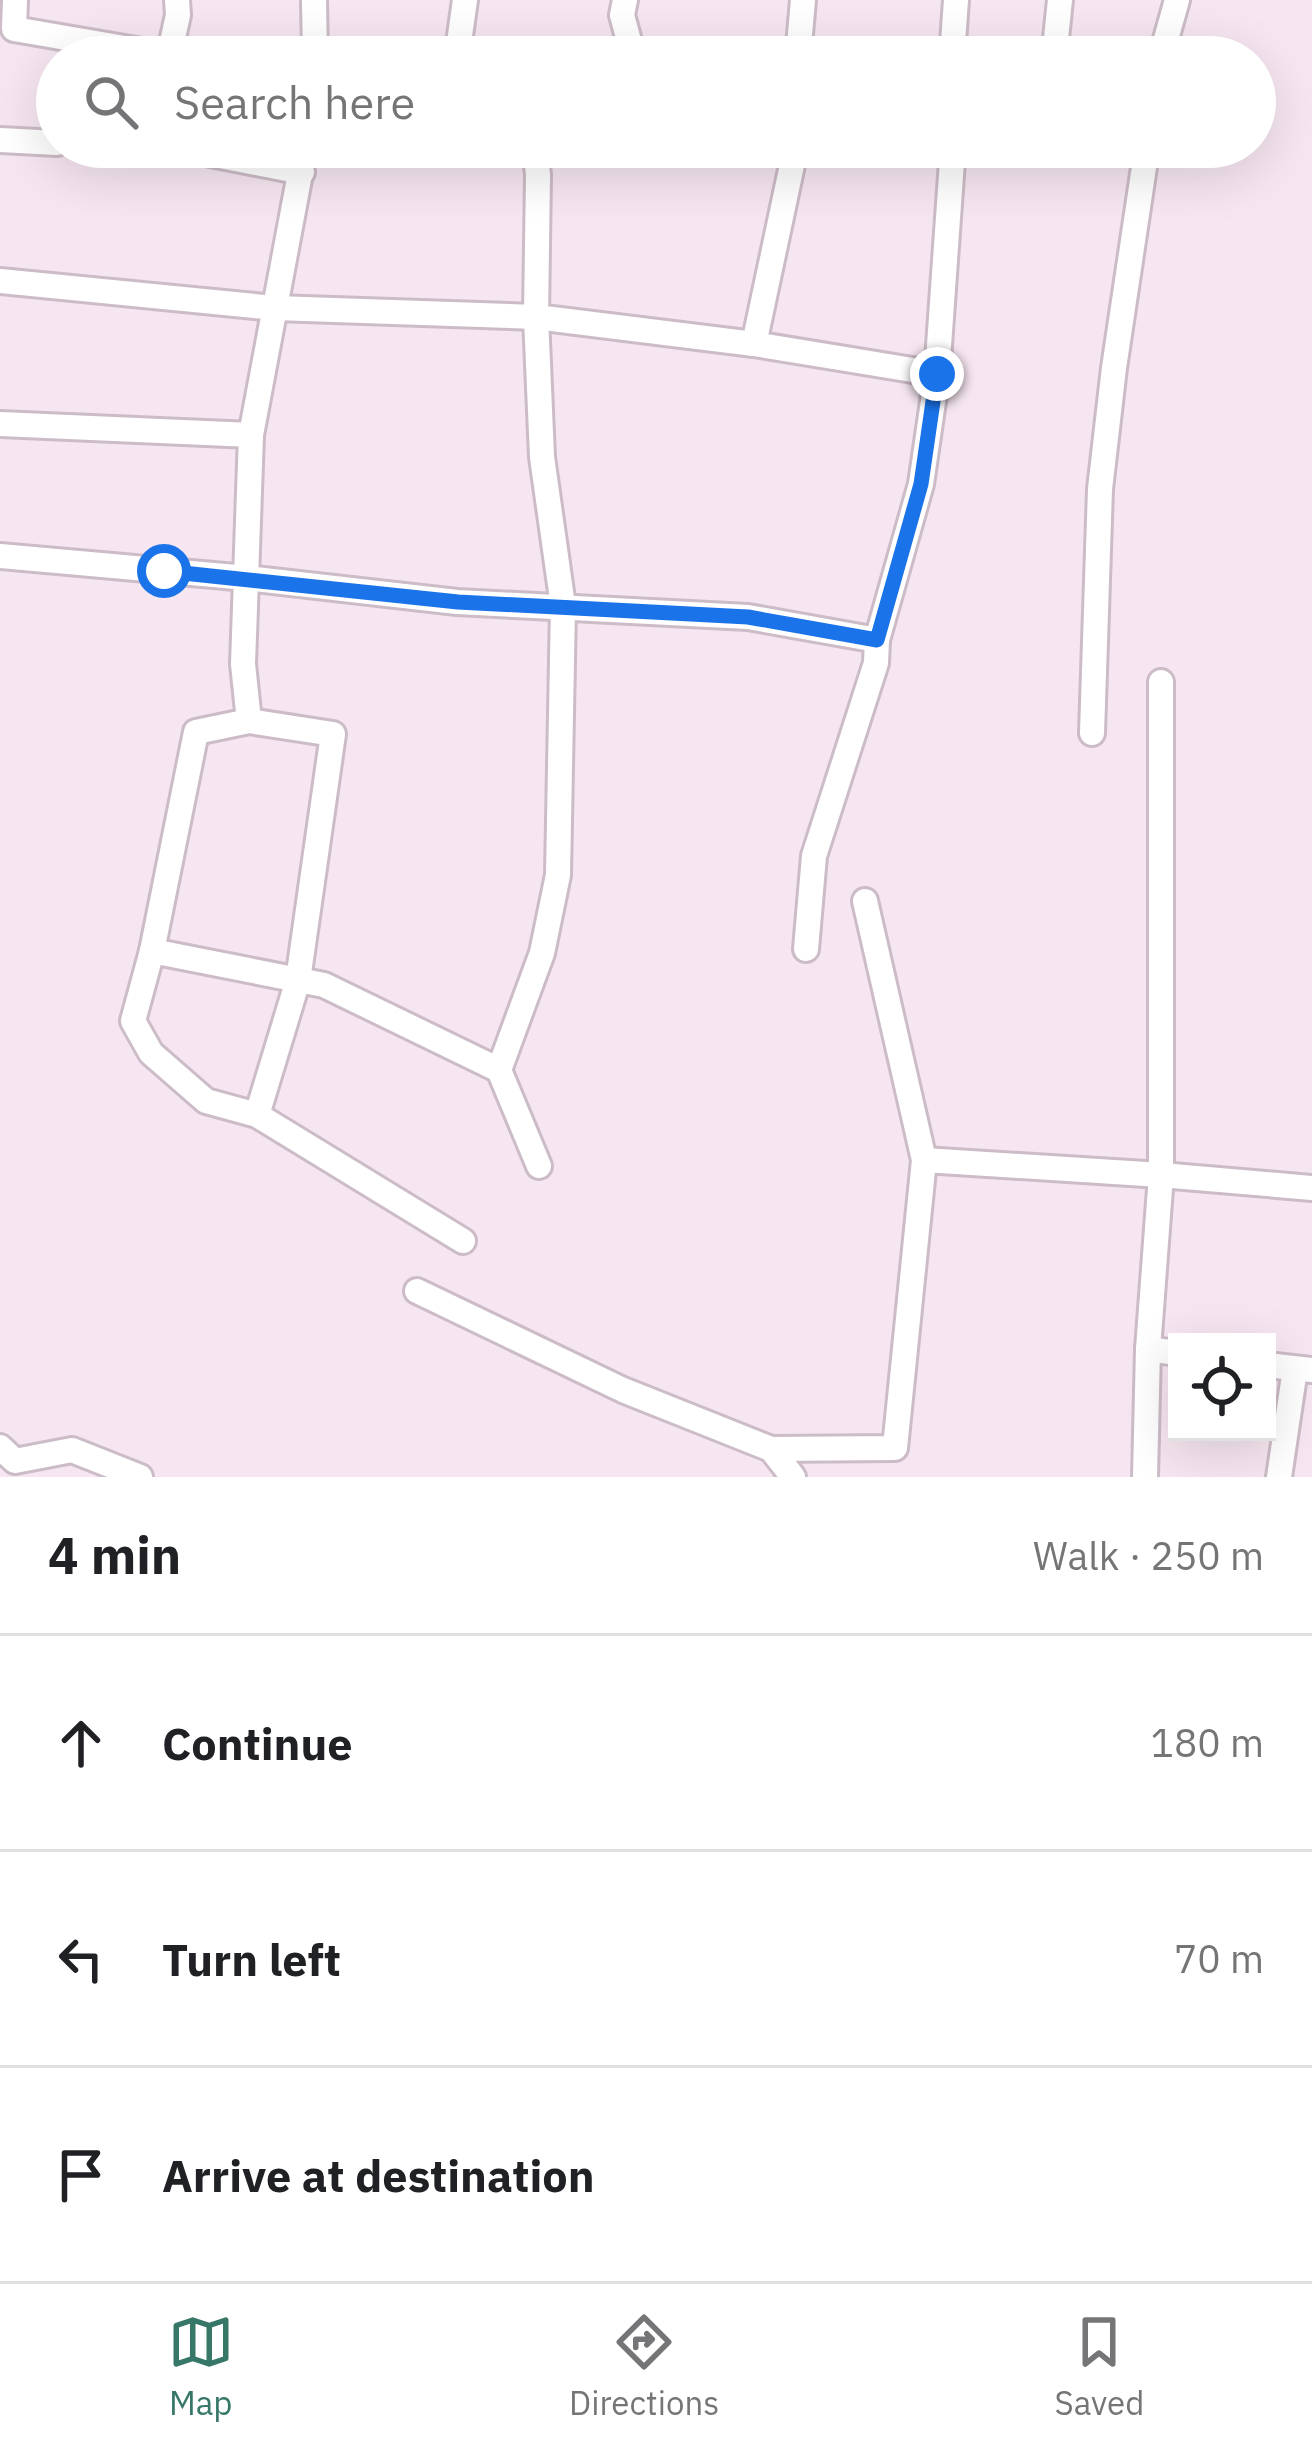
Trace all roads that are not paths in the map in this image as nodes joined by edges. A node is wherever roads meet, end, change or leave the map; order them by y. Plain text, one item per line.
1 (15, 0) edge
2 (177, 0) edge
3 (314, 0) edge
4 (465, 0) edge
5 (625, 0) edge
6 (803, 0) edge
7 (956, 0) edge
8 (1060, 0) edge
9 (1177, 0) edge
10 (54, 36) edge
11 (176, 36) edge
12 (315, 36) edge
13 (460, 36) edge
14 (626, 36) edge
15 (800, 36) edge
16 (953, 36) edge
17 (1056, 36) edge
18 (1167, 36) edge
19 (0, 140) edge
20 (36, 142) edge
21 (302, 168) edge
22 (537, 168) edge
23 (791, 168) edge
24 (952, 168) edge
25 (1144, 168) edge
26 (0, 280) edge
27 (275, 308) junction
28 (536, 317) junction
29 (754, 344) junction
30 (937, 374) junction
31 (0, 424) edge
32 (251, 435) junction
33 (0, 556) edge
34 (247, 578) junction
35 (562, 606) junction
36 (877, 640) junction
37 (1161, 682) dead end
38 (249, 722) junction
39 (1093, 733) dead end
40 (865, 901) dead end
41 (806, 949) dead end
42 (152, 951) junction
43 (298, 980) junction
44 (499, 1070) junction
45 (257, 1115) junction
46 (923, 1160) junction
47 (539, 1166) dead end
48 (1161, 1175) junction
49 (1312, 1188) edge
50 (463, 1241) dead end
51 (417, 1291) dead end
52 (1148, 1349) junction
53 (1168, 1352) edge
54 (1304, 1369) edge
55 (0, 1447) edge
56 (771, 1449) junction
57 (140, 1477) edge
58 (793, 1477) edge
59 (1145, 1477) edge
60 (1279, 1477) edge

1 - 10 street
2 - 11 street
3 - 12 street
4 - 13 street
5 - 14 street
6 - 15 street
7 - 16 street
8 - 17 street
9 - 18 street
19 - 20 street
21 - 27 street
22 - 28 street
23 - 29 street
24 - 30 street
25 - 39 street
26 - 27 street
27 - 28 street
27 - 32 street
28 - 29 street
28 - 35 street
29 - 30 street
30 - 36 street
31 - 32 street
32 - 34 street
33 - 34 street
34 - 35 street
34 - 38 street
35 - 36 street
35 - 44 street
36 - 41 street
37 - 48 street
38 - 42 street
38 - 43 street
40 - 46 street
42 - 43 street
42 - 45 street
43 - 44 street
43 - 45 street
44 - 47 street
45 - 50 street
46 - 48 street
46 - 56 street
48 - 49 street
48 - 52 street
51 - 56 street
52 - 53 street
52 - 59 street
54 - 60 street
55 - 57 street
56 - 58 street

